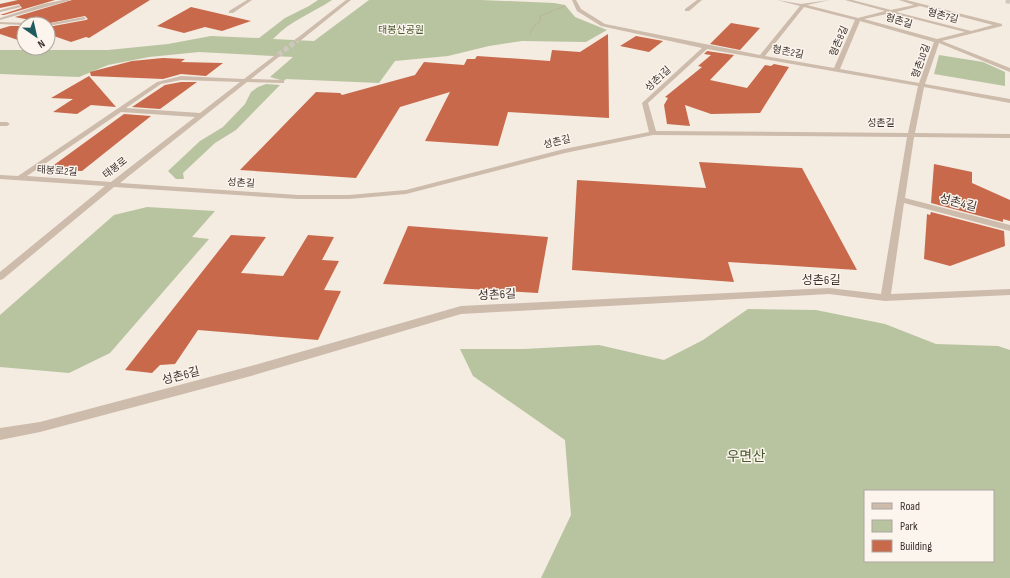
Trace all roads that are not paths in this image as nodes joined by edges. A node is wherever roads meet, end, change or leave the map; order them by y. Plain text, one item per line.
1 (70, 0) edge
2 (250, 0) edge
3 (349, 0) edge
4 (700, 0) edge
5 (779, 0) edge
6 (828, 0) edge
7 (847, 0) edge
8 (901, 0) edge
9 (574, 1) edge
10 (22, 5) dead end
11 (803, 5) junction
12 (919, 5) junction
13 (687, 10) dead end
14 (0, 11) edge
15 (230, 12) dead end
16 (889, 12) junction
17 (84, 18) dead end
18 (0, 19) edge
19 (858, 19) junction
20 (0, 23) edge
21 (56, 23) edge
22 (16, 24) edge
23 (970, 33) junction
24 (298, 40) tunnel mouth
25 (938, 41) junction
26 (706, 47) junction
27 (278, 55) tunnel mouth
28 (761, 57) junction
29 (1010, 70) edge
30 (836, 71) junction
31 (246, 80) junction
32 (282, 82) dead end
33 (921, 87) junction
34 (1010, 101) edge
35 (119, 110) junction
36 (202, 115) junction
37 (653, 133) junction
38 (912, 134) junction
39 (1010, 136) edge
40 (0, 177) edge
41 (20, 178) junction
42 (112, 185) junction
43 (901, 200) junction
44 (1010, 228) edge
45 (0, 277) edge
46 (1010, 292) edge
47 (885, 298) junction
48 (0, 434) edge

1 - 18 street
2 - 15 street
3 - 24 street
4 - 13 street
5 - 11 street, 형촌길
6 - 11 street
7 - 16 street
8 - 12 street
9 - 26 street, 형촌2길
10 - 14 street
11 - 19 street, 형촌길
11 - 28 street
12 - 16 street, 형촌7길
12 - 23 street, 형촌7길
16 - 19 street, 형촌7길
16 - 23 street, 형촌7길
17 - 21 street
19 - 25 street, 형촌길
19 - 30 street, 형촌8길
20 - 22 street
23 - 25 street
25 - 29 street, 형촌길
25 - 33 street, 형촌10길
26 - 28 street, 형촌2길
26 - 37 street, 성촌1길
27 - 31 street, 태봉로
28 - 30 street, 형촌2길
30 - 33 street, 형촌2길
31 - 32 street
31 - 35 street
31 - 36 street, 태봉로
33 - 34 street, 형촌2길
33 - 38 street, 형촌10길
35 - 36 street
35 - 41 street
36 - 42 street, 태봉로
37 - 38 street, 성촌길
37 - 42 street, 성촌길
38 - 39 street, 성촌길
38 - 43 street
40 - 41 street, 태봉로2길
41 - 42 street, 태봉로2길
42 - 45 street, 태봉로
43 - 44 street, 성촌4길
43 - 47 street
46 - 47 street, 성촌6길
47 - 48 street, 성촌6길

